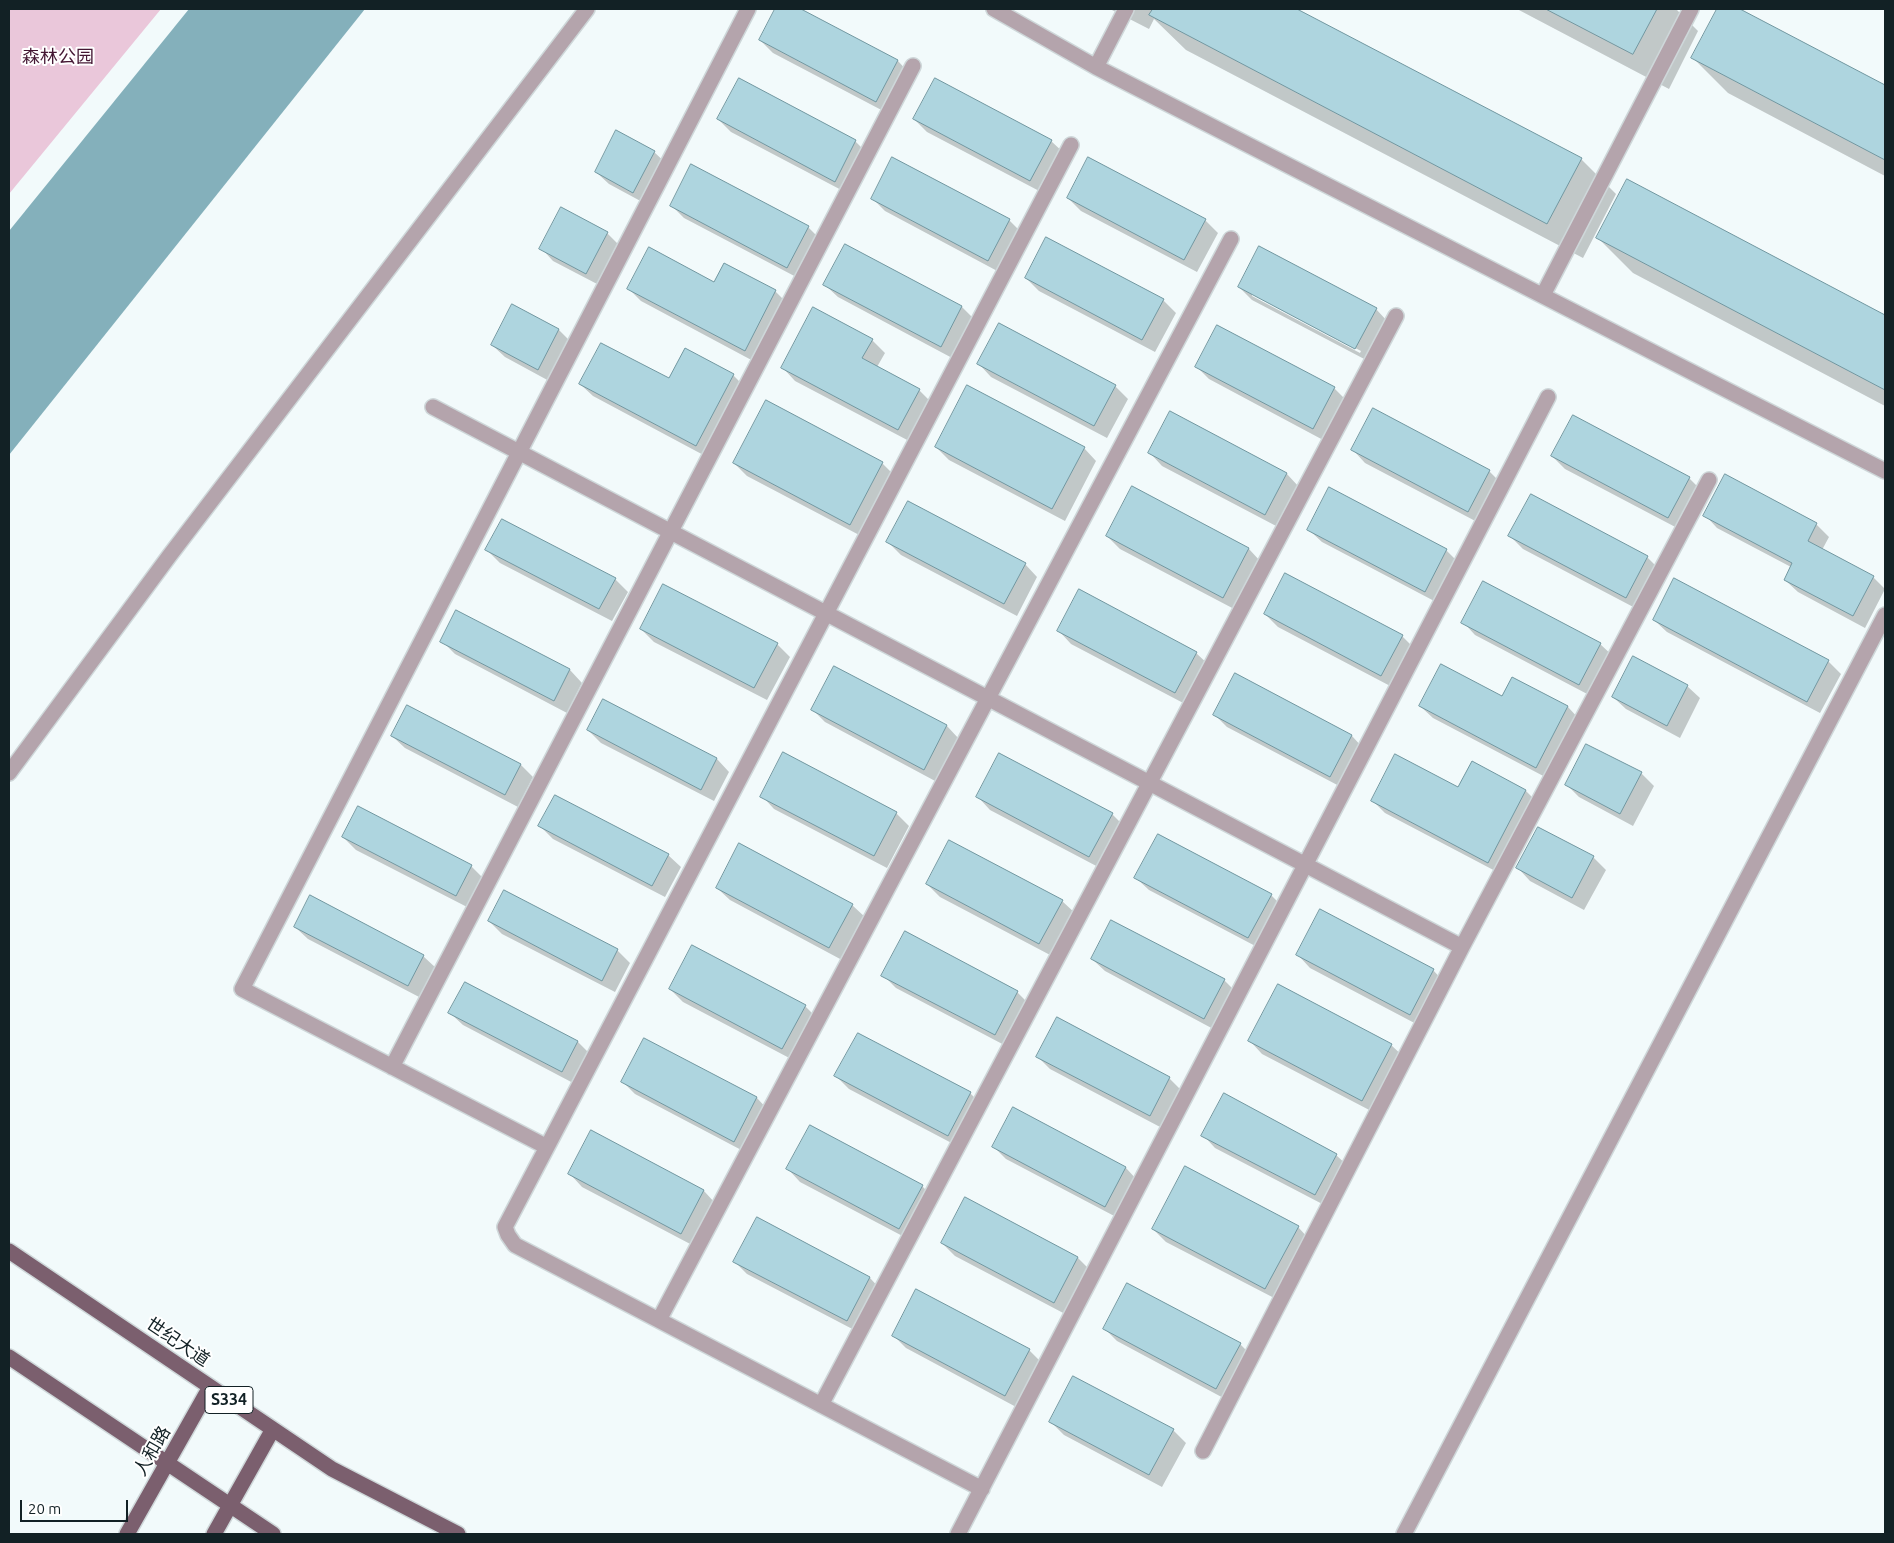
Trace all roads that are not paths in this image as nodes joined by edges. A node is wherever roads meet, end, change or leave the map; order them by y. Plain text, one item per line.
1 (587, 9) edge
2 (748, 9) edge
3 (994, 9) edge
4 (1126, 9) edge
5 (1691, 9) edge
6 (913, 66) dead end
7 (1096, 66) junction
8 (1071, 145) dead end
9 (1232, 239) dead end
10 (1543, 296) junction
11 (1396, 316) dead end
12 (1548, 397) dead end
13 (433, 407) dead end
14 (519, 453) junction
15 (1885, 471) edge
16 (1708, 480) dead end
17 (670, 532) junction
18 (825, 613) junction
19 (1885, 615) edge
20 (988, 698) junction
21 (9, 773) edge
22 (1149, 783) junction
23 (1306, 865) junction
24 (1462, 947) junction
25 (392, 1067) junction
26 (546, 1147) junction
27 (9, 1251) edge
28 (659, 1320) junction
29 (9, 1357) edge
30 (210, 1387) junction
31 (821, 1404) junction
32 (273, 1429) junction
33 (1203, 1451) dead end
34 (167, 1463) junction
35 (982, 1489) junction
36 (230, 1506) junction
37 (127, 1534) edge
38 (214, 1534) edge
39 (273, 1534) edge
40 (458, 1534) edge
41 (958, 1534) edge
42 (1404, 1534) edge

1 - 21 street
2 - 14 street
3 - 7 street
4 - 7 street
5 - 10 street
6 - 17 street
7 - 10 street
8 - 18 street
9 - 20 street
10 - 15 street
11 - 22 street
12 - 23 street
13 - 14 street
14 - 17 street
14 - 25 street
16 - 24 street
17 - 18 street
17 - 25 street
18 - 20 street
18 - 26 street
19 - 42 street
20 - 22 street
20 - 28 street
22 - 23 street
22 - 31 street
23 - 24 street
23 - 35 street
24 - 33 street
25 - 26 street
26 - 28 street
27 - 30 main road, 世纪大道 / S334
28 - 31 street
29 - 34 main road
30 - 32 main road, 世纪大道 / S334
30 - 34 main road, 人和路
31 - 35 street
32 - 36 main road
32 - 40 main road, 世纪大道 / S334
34 - 36 main road
34 - 37 main road, 人和路
35 - 41 street
36 - 38 main road
36 - 39 main road

